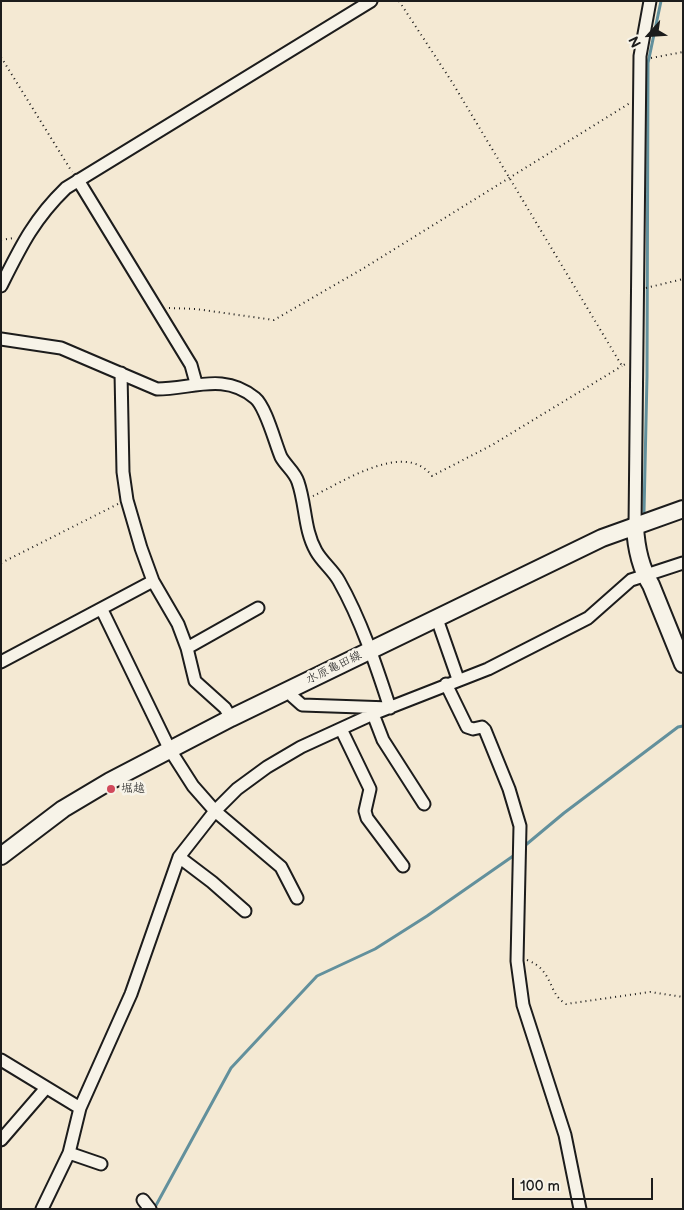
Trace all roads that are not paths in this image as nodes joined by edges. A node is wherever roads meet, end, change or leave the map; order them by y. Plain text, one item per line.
1 (371, 1) edge
2 (650, 1) edge
3 (78, 180) junction
4 (1, 286) edge
5 (1, 339) edge
6 (120, 373) junction
7 (196, 383) junction
8 (683, 509) edge
9 (635, 526) junction
10 (683, 563) edge
11 (644, 574) junction
12 (153, 581) junction
13 (258, 608) dead end
14 (102, 610) junction
15 (437, 619) junction
16 (188, 648) junction
17 (370, 651) junction
18 (1, 662) edge
19 (683, 664) edge
20 (458, 679) junction
21 (446, 684) junction
22 (290, 690) junction
23 (390, 708) junction
24 (373, 714) junction
25 (231, 718) junction
26 (341, 729) junction
27 (170, 750) junction
28 (424, 804) dead end
29 (215, 810) junction
30 (1, 856) edge
31 (179, 857) junction
32 (403, 866) dead end
33 (297, 898) dead end
34 (245, 911) dead end
35 (1, 1060) edge
36 (46, 1088) junction
37 (80, 1108) junction
38 (1, 1140) edge
39 (69, 1153) junction
40 (102, 1164) dead end
41 (42, 1209) edge
42 (580, 1209) edge

1 - 3 street
2 - 9 street
3 - 4 street
3 - 7 street
5 - 6 street
6 - 7 street
6 - 12 street
7 - 17 street
8 - 9 main road, 水原亀田線
9 - 11 main road
9 - 15 main road, 水原亀田線
10 - 11 street
11 - 19 main road
11 - 20 street
12 - 14 street
12 - 16 street
13 - 16 street
14 - 18 street
14 - 27 street
15 - 17 main road, 水原亀田線
15 - 20 street
16 - 25 street
17 - 22 main road, 水原亀田線
17 - 23 street
20 - 21 street
21 - 23 street
21 - 42 street
22 - 23 street
22 - 25 main road, 水原亀田線
23 - 24 street
24 - 26 street
24 - 28 street
25 - 27 main road, 水原亀田線
26 - 29 street
26 - 32 street
27 - 29 street
27 - 30 main road, 水原亀田線
29 - 31 street
29 - 33 street
31 - 34 street
31 - 37 street
35 - 36 street
36 - 37 street
36 - 38 street
37 - 39 street
39 - 40 street
39 - 41 street

